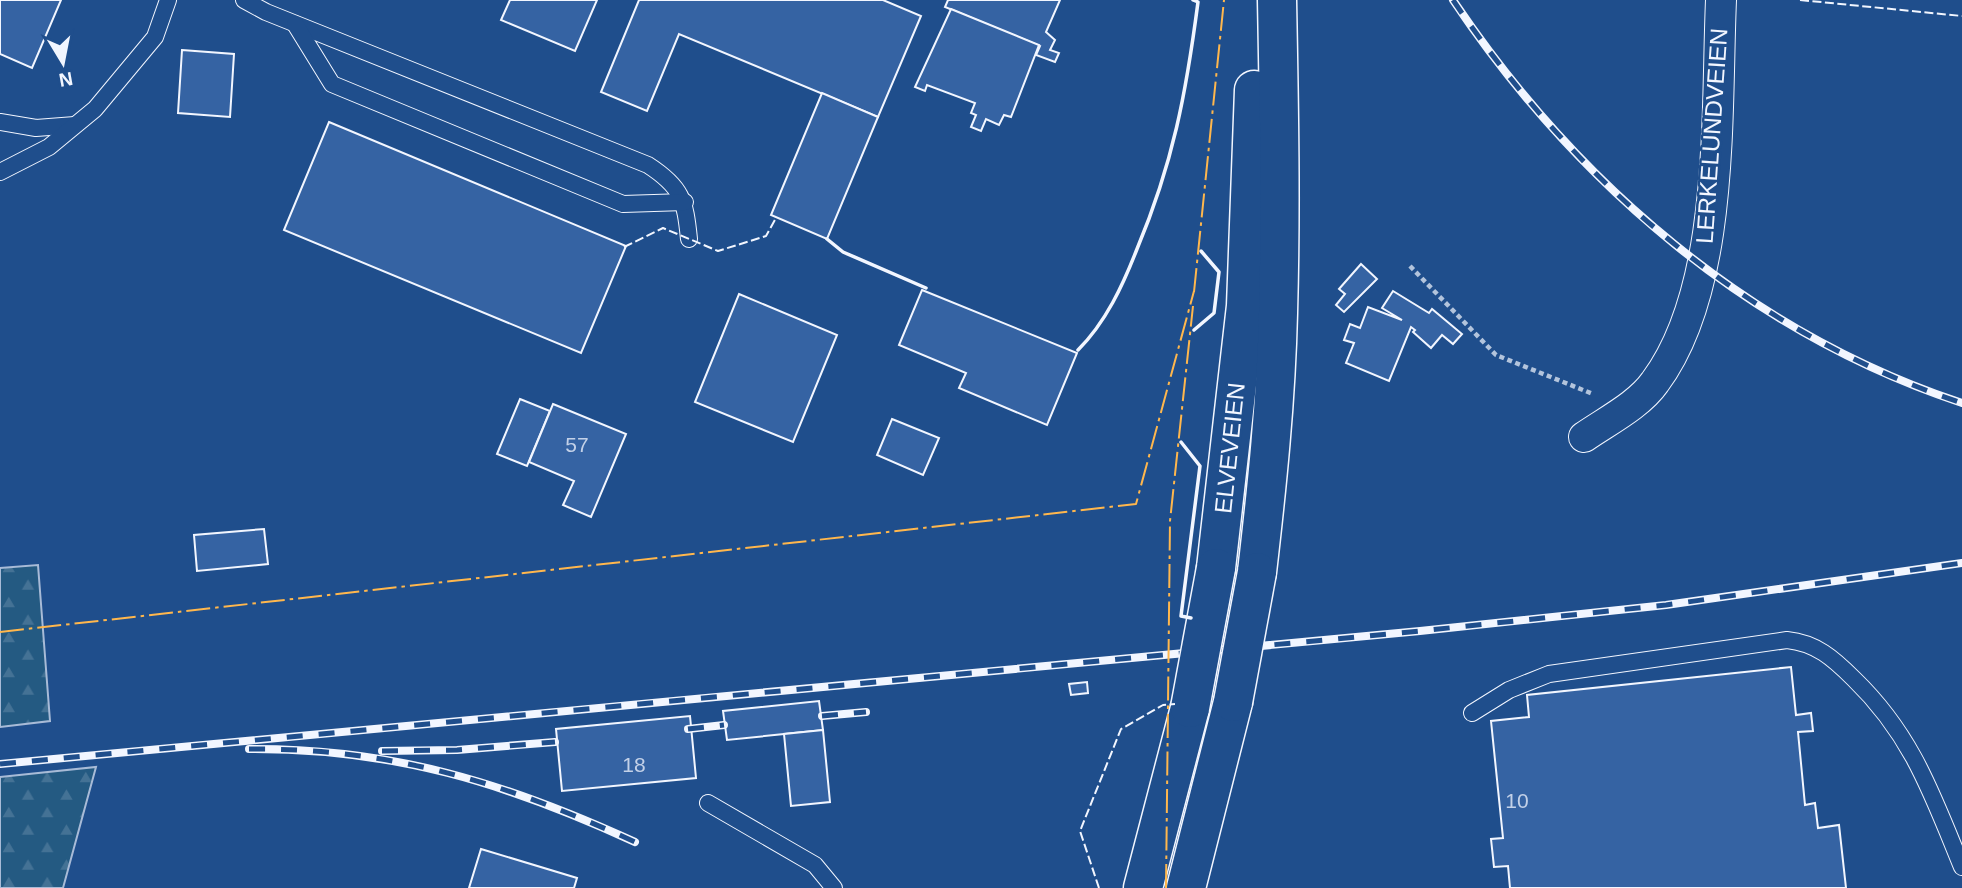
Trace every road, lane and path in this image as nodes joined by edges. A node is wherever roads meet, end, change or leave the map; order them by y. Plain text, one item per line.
1 (168, 0) edge
2 (244, 0) edge
3 (1253, 0) edge
4 (1277, 0) edge
5 (1721, 0) edge
6 (295, 24) junction
7 (0, 122) edge
8 (75, 125) junction
9 (0, 172) edge
10 (685, 202) junction
11 (689, 239) dead end
12 (1410, 266) dead end
13 (1627, 407) junction
14 (1584, 437) dead end
15 (1472, 713) dead end
16 (708, 803) dead end
17 (1962, 867) edge
18 (834, 888) edge
19 (1143, 888) edge
20 (1186, 888) edge

1 - 8 lane
2 - 6 lane
3 - 19 highway, ELVEVEIEN, bridge
4 - 20 highway, ELVEVEIEN, bridge
5 - 13 street, LERKELUNDVEIEN
6 - 10 lane
6 - 10 lane
7 - 8 lane
8 - 9 lane
10 - 11 lane
12 - 13 path
13 - 14 street, LERKELUNDVEIEN
15 - 17 lane
16 - 18 lane

